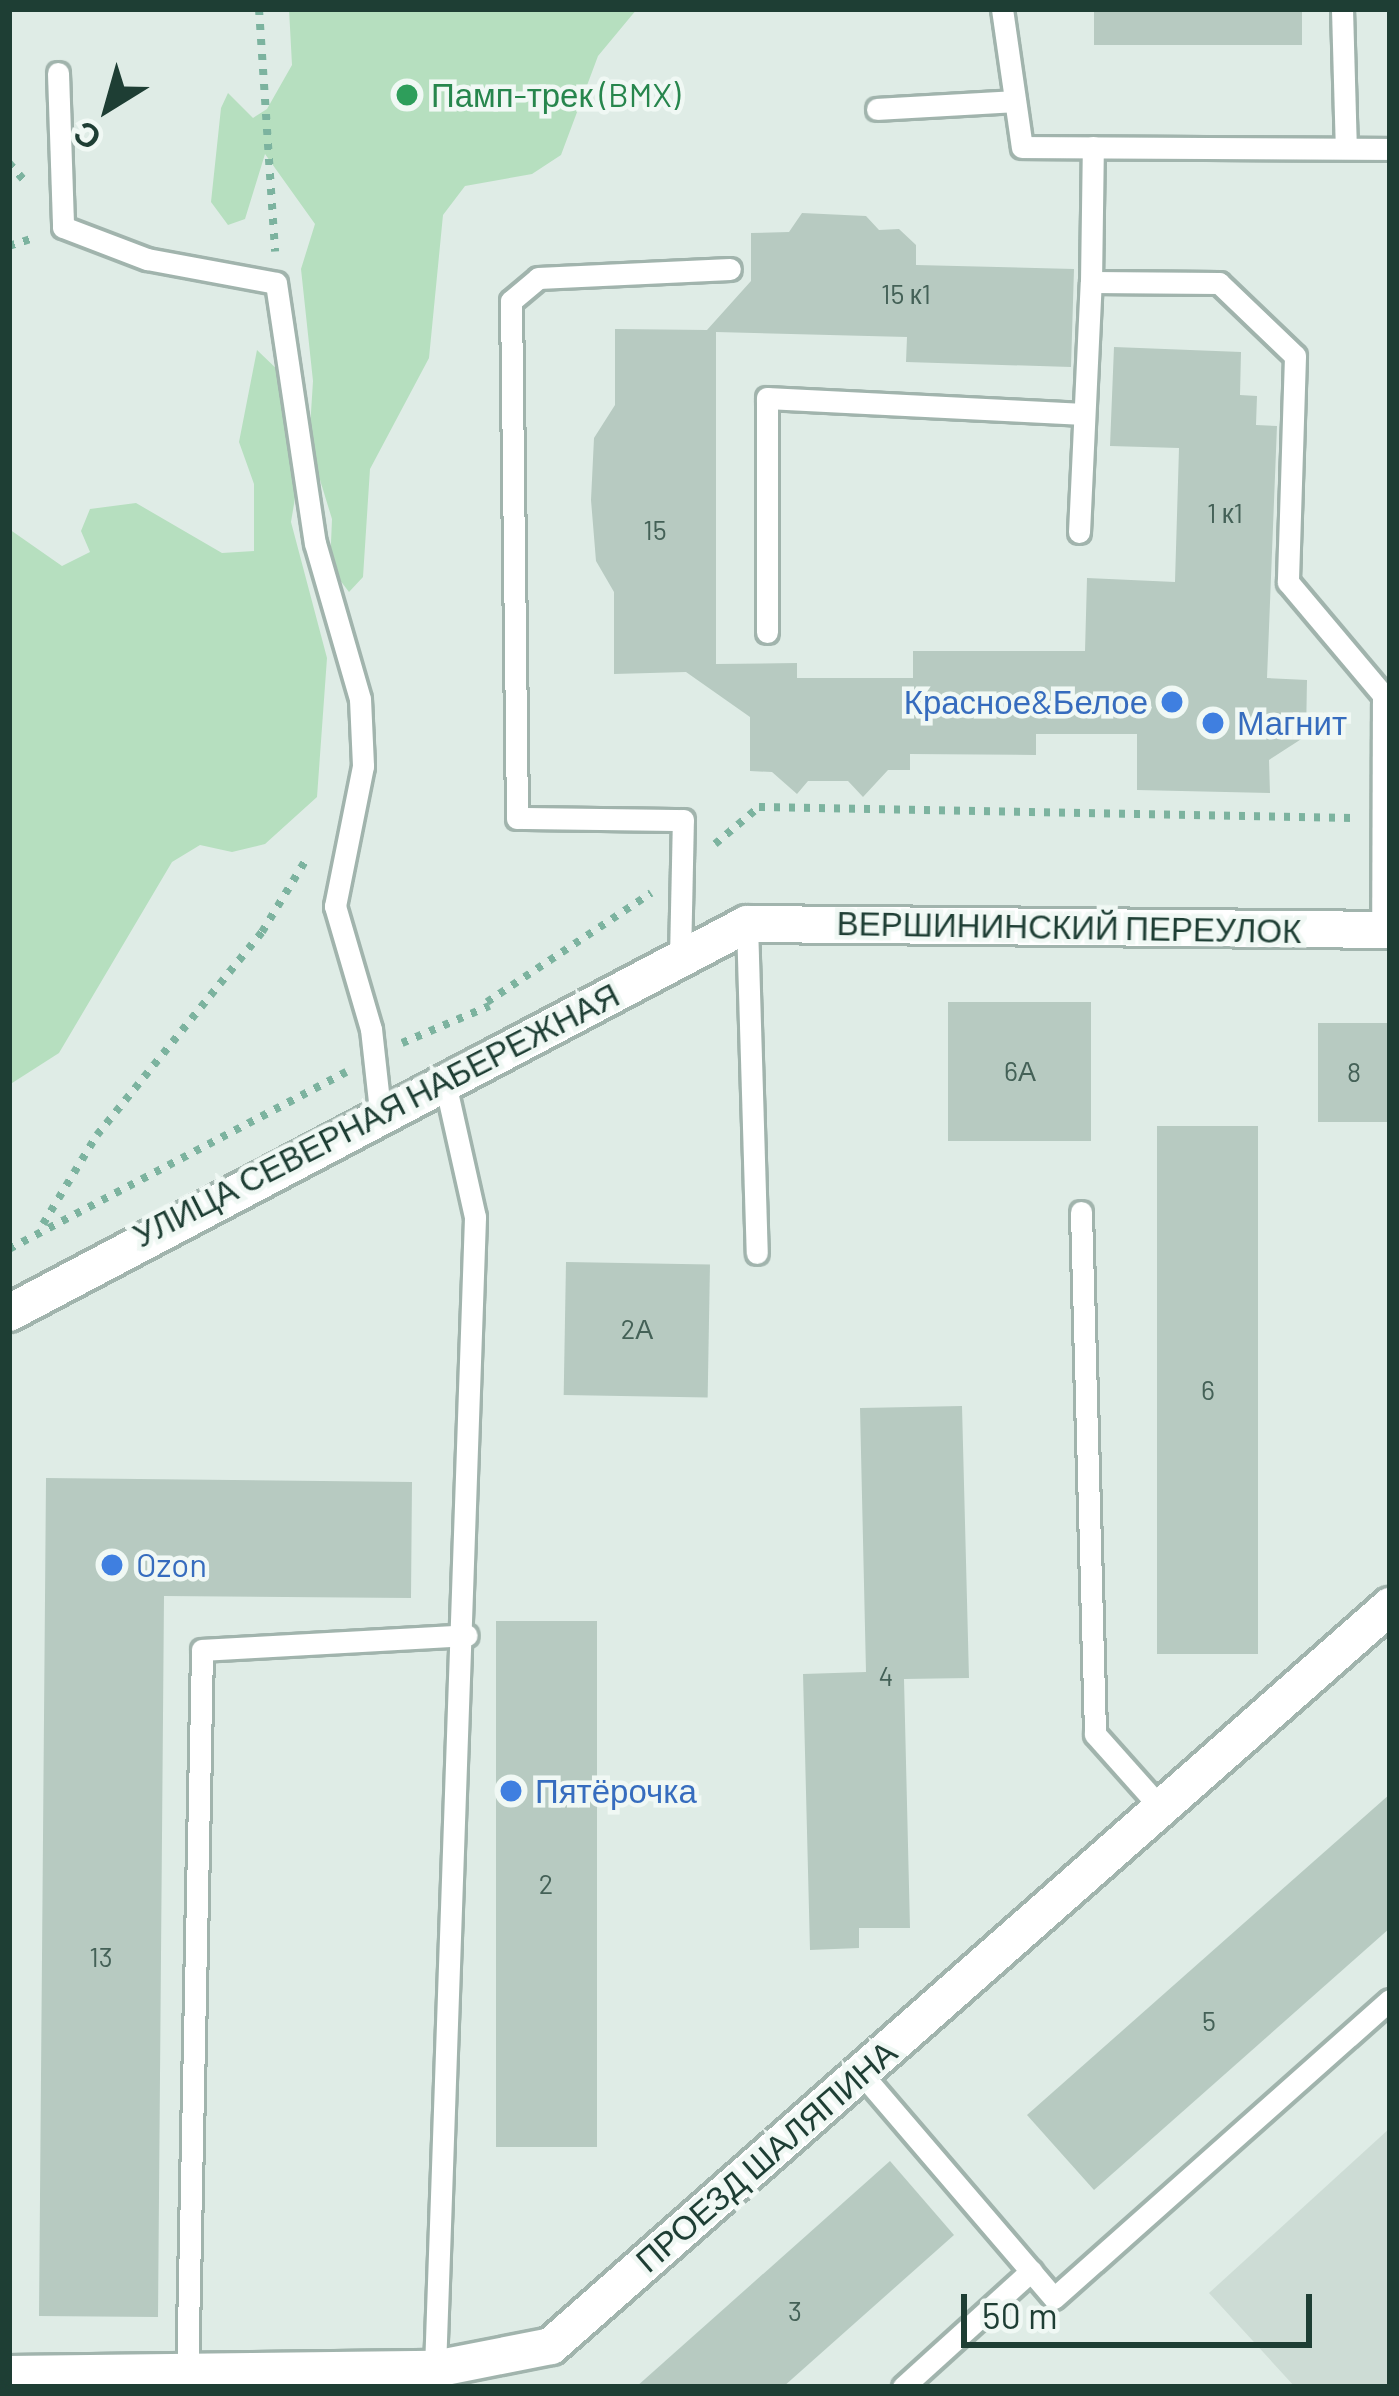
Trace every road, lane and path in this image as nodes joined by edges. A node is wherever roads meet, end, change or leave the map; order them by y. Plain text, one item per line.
1 (259, 9) edge
2 (1001, 9) edge
3 (1342, 9) edge
4 (58, 73) dead end
5 (1016, 101) junction
6 (877, 109) dead end
7 (1093, 147) junction
8 (1346, 148) junction
9 (1390, 149) edge
10 (730, 268) dead end
11 (1091, 282) junction
12 (276, 283) junction
13 (1084, 414) junction
14 (1079, 532) dead end
15 (767, 632) dead end
16 (1382, 819) junction
17 (318, 840) dead end
18 (682, 872) junction
19 (747, 924) junction
20 (1386, 930) edge
21 (680, 959) junction
22 (487, 1002) junction
23 (511, 1044) junction
24 (372, 1058) junction
25 (444, 1078) junction
26 (380, 1110) junction
27 (1081, 1212) dead end
28 (42, 1226) junction
29 (9, 1249) edge
30 (757, 1253) dead end
31 (9, 1313) edge
32 (1390, 1606) edge
33 (467, 1635) junction
34 (1161, 1808) junction
35 (1390, 2000) edge
36 (861, 2072) junction
37 (1030, 2271) junction
38 (435, 2369) junction
39 (9, 2374) edge
40 (188, 2379) edge
41 (903, 2387) edge

1 - 12 path
2 - 5 lane
3 - 8 lane
4 - 12 lane
5 - 6 lane
5 - 7 lane
7 - 8 lane
7 - 11 lane
8 - 9 lane
10 - 18 lane
11 - 13 lane
11 - 16 lane
12 - 24 lane
13 - 14 lane
13 - 15 lane
16 - 18 path
16 - 20 lane
17 - 28 path
18 - 21 lane
18 - 22 path
19 - 20 street, ВЕРШИНИНСКИЙ ПЕРЕУЛОК
19 - 21 street, УЛИЦА СЕВЕРНАЯ НАБЕРЕЖНАЯ
19 - 30 lane
21 - 23 street, УЛИЦА СЕВЕРНАЯ НАБЕРЕЖНАЯ
22 - 23 path
22 - 24 path
23 - 25 street, УЛИЦА СЕВЕРНАЯ НАБЕРЕЖНАЯ
24 - 26 lane
24 - 28 path
25 - 26 street, УЛИЦА СЕВЕРНАЯ НАБЕРЕЖНАЯ
25 - 33 lane
26 - 31 street, УЛИЦА СЕВЕРНАЯ НАБЕРЕЖНАЯ
27 - 34 lane
28 - 29 path
32 - 34 street, ПРОЕЗД ШАЛЯПИНА
33 - 38 lane
33 - 40 lane
34 - 36 street, ПРОЕЗД ШАЛЯПИНА
35 - 37 lane
36 - 37 lane
36 - 38 street, ПРОЕЗД ШАЛЯПИНА
37 - 41 lane
38 - 40 street, ПРОЕЗД ШАЛЯПИНА
39 - 40 street, ПРОЕЗД ШАЛЯПИНА

